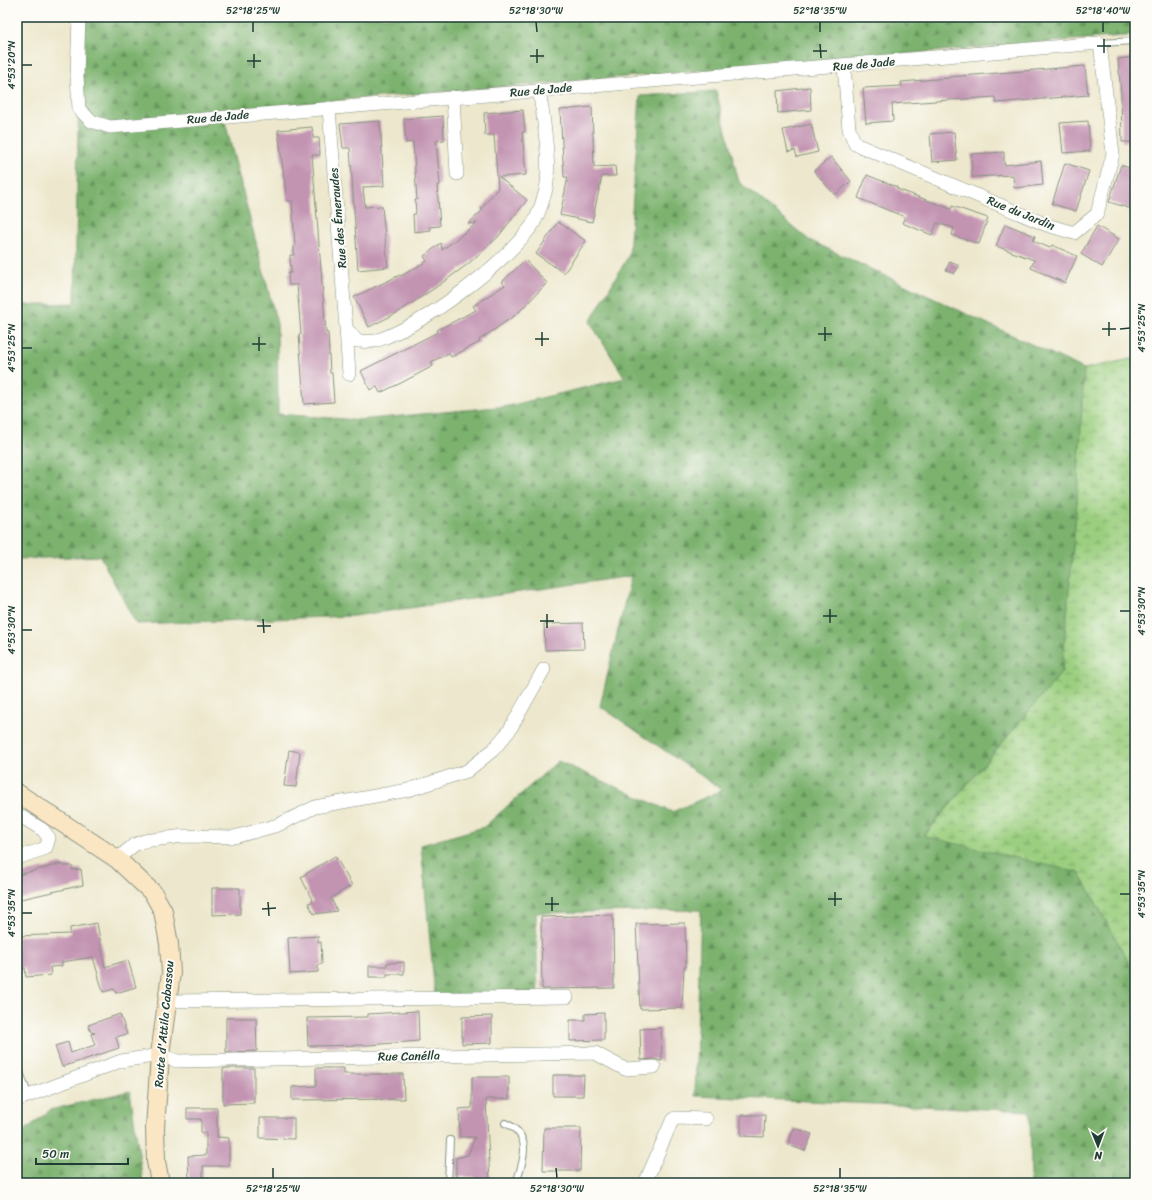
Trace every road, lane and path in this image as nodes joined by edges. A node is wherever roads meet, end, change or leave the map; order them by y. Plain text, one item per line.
1 (79, 17) edge
2 (1135, 41) edge
3 (1100, 43) junction
4 (844, 65) junction
5 (539, 90) junction
6 (453, 97) junction
7 (328, 108) junction
8 (457, 174) dead end
9 (346, 328) junction
10 (348, 374) dead end
11 (544, 670) dead end
12 (17, 793) edge
13 (17, 814) edge
14 (17, 858) edge
15 (117, 859) junction
16 (567, 997) dead end
17 (168, 1001) junction
18 (160, 1055) junction
19 (17, 1064) edge
20 (654, 1067) dead end
21 (23, 1099) edge
22 (706, 1119) dead end
23 (505, 1123) dead end
24 (450, 1140) dead end
25 (160, 1183) edge
26 (448, 1183) edge
27 (516, 1183) edge
28 (645, 1183) edge

1 - 7 street, Rue de Jade
2 - 3 lane
3 - 4 street, Rue de Jade
3 - 4 street, Rue du Jardin
4 - 5 street, Rue de Jade
5 - 6 street, Rue de Jade
5 - 9 street
6 - 7 street, Rue de Jade
6 - 8 street
7 - 9 street, Rue des Émeraudes
9 - 10 street, Rue des Émeraudes
11 - 15 street
12 - 15 main road, Route d'Attila Cabassou
13 - 14 street
15 - 17 main road, Route d'Attila Cabassou
16 - 17 street
17 - 18 main road, Route d'Attila Cabassou
18 - 20 street, Rue Canélla
18 - 21 street
18 - 25 main road, Route d'Attila Cabassou
19 - 21 lane
22 - 28 street
23 - 27 lane
24 - 26 lane

